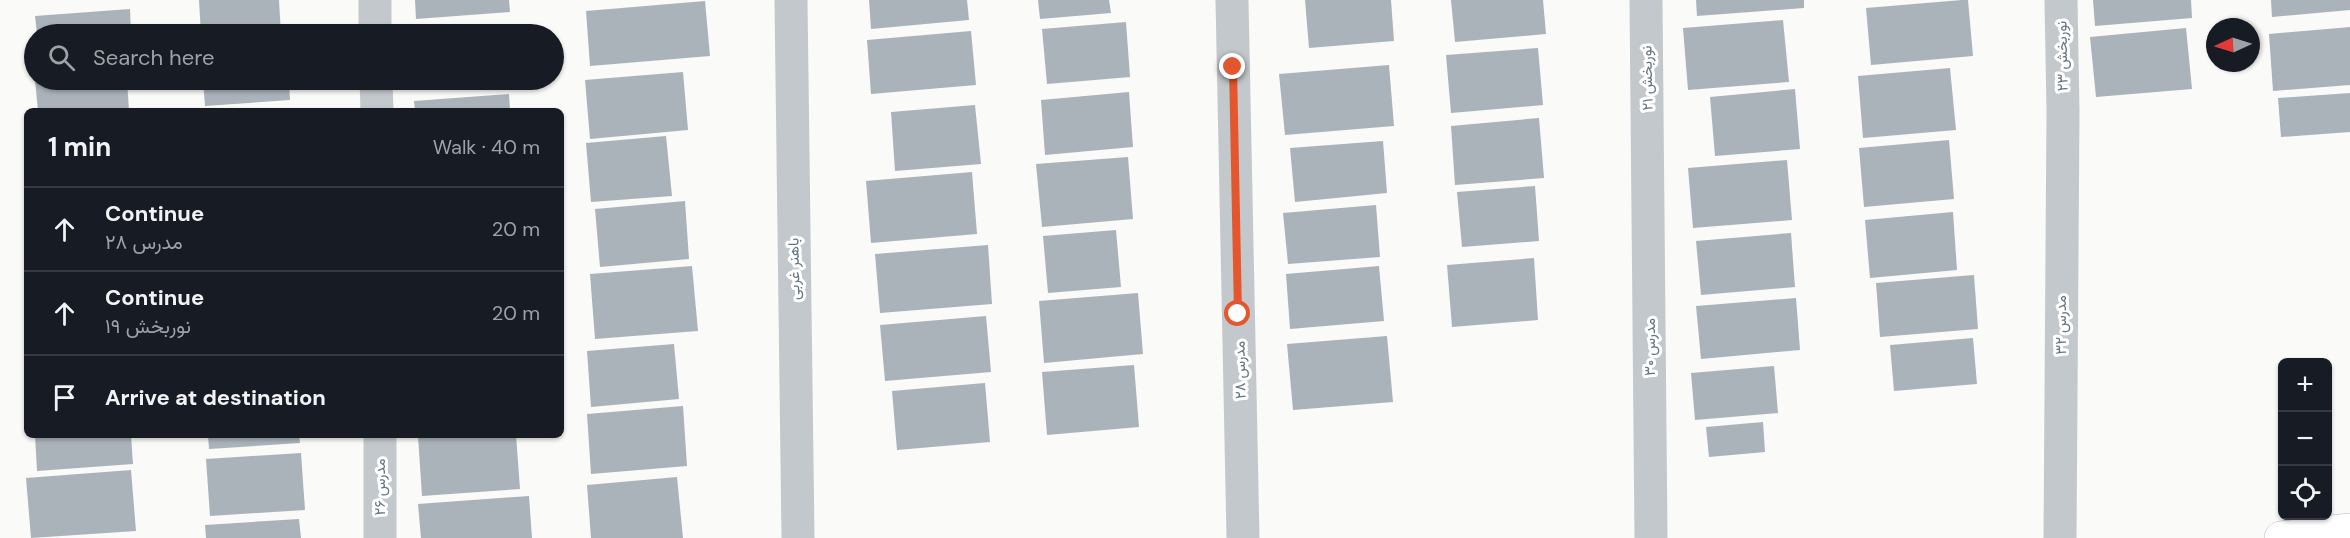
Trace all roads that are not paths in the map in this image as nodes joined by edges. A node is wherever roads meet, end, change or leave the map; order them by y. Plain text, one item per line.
1 (375, 0) edge
2 (791, 0) edge
3 (1232, 0) edge
4 (1646, 0) edge
5 (2061, 0) edge
6 (375, 24) edge
7 (376, 90) edge
8 (377, 108) edge
9 (2063, 111) joint
10 (1649, 155) joint
11 (380, 438) edge
12 (2350, 530) edge
13 (380, 538) edge
14 (798, 538) edge
15 (1243, 538) edge
16 (1651, 538) edge
17 (2060, 538) edge
18 (2281, 538) edge

1 - 6 street
2 - 14 street, باهنر غربی
3 - 15 street, مدرس ۲۸
4 - 10 street, نوربخش ۲۱
5 - 9 street, نوربخش ۲۳
7 - 8 street
9 - 17 street, مدرس ۳۲
10 - 16 street, مدرس ۳۰
11 - 13 street, مدرس ۲۶
12 - 18 main road

